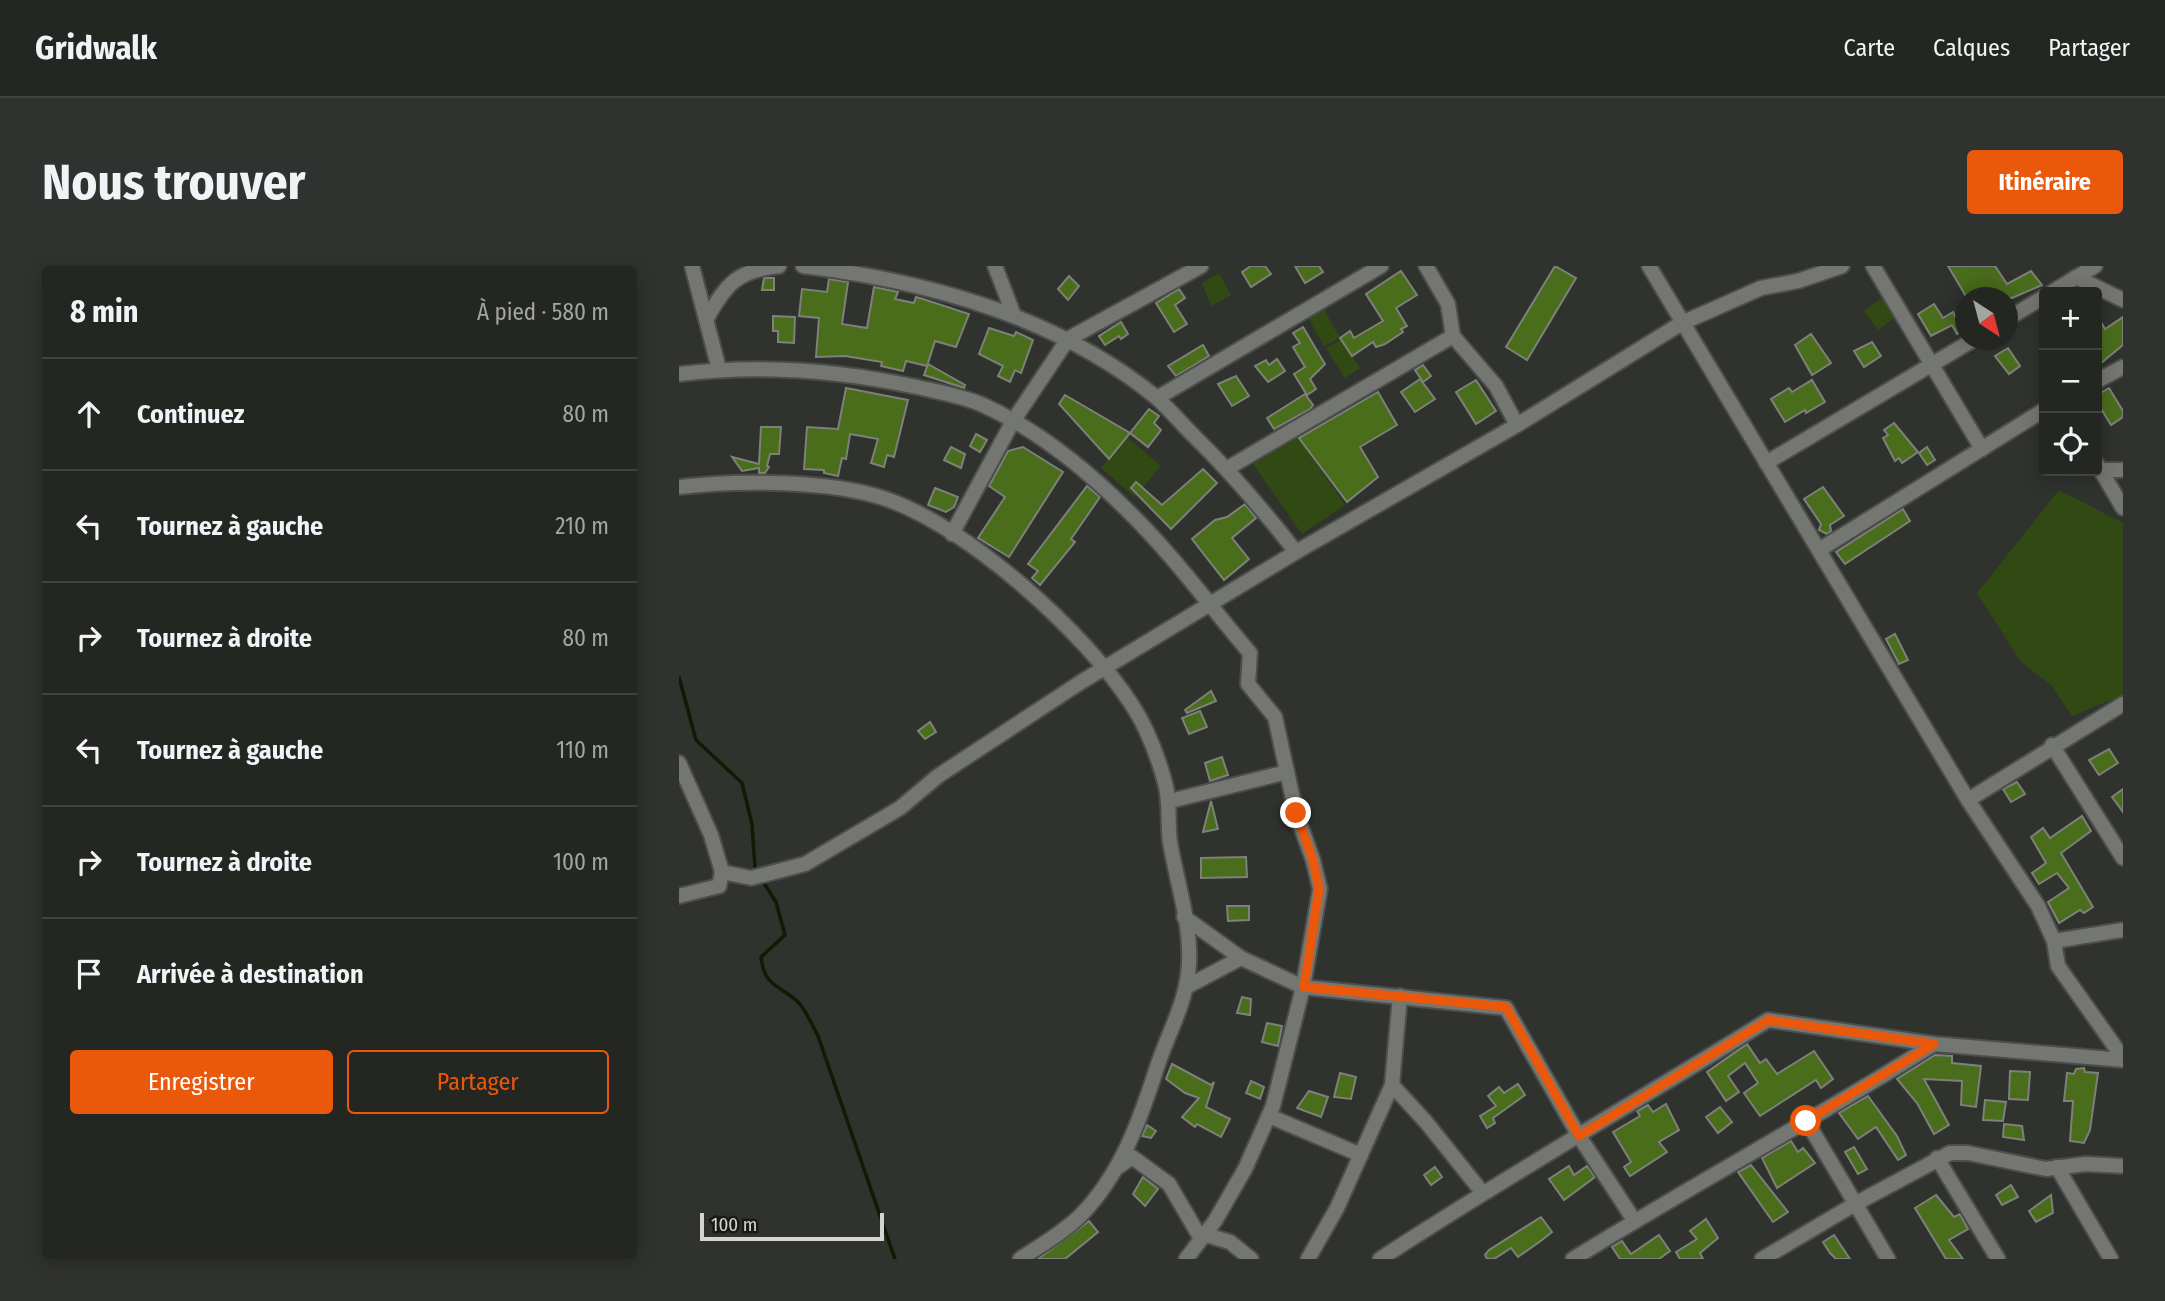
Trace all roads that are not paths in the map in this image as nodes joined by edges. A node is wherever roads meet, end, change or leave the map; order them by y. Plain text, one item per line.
1 (692, 266) edge
2 (779, 266) edge
3 (803, 266) edge
4 (896, 266) edge
5 (995, 266) edge
6 (1201, 266) edge
7 (1381, 266) edge
8 (1426, 266) edge
9 (1649, 266) edge
10 (1842, 266) edge
11 (1873, 266) edge
12 (2095, 266) edge
13 (2076, 277) junction
14 (902, 281) junction
15 (2060, 287) edge
16 (2039, 300) edge
17 (2123, 300) edge
18 (2018, 312) edge
19 (1013, 313) junction
20 (707, 318) junction
21 (1682, 323) junction
22 (1453, 336) junction
23 (1069, 339) junction
24 (1956, 350) edge
25 (1933, 364) junction
26 (2123, 367) edge
27 (719, 369) junction
28 (679, 374) edge
29 (2102, 378) edge
30 (1157, 398) junction
31 (2039, 413) edge
32 (1013, 421) junction
33 (1517, 425) junction
34 (1982, 449) junction
35 (1766, 463) junction
36 (2102, 467) edge
37 (1227, 468) junction
38 (2123, 470) edge
39 (2102, 472) edge
40 (679, 487) edge
41 (2123, 508) edge
42 (952, 534) junction
43 (1819, 550) junction
44 (1296, 552) junction
45 (1210, 606) junction
46 (1105, 668) junction
47 (2123, 704) edge
48 (2052, 745) junction
49 (679, 763) edge
50 (1287, 772) junction
51 (1968, 800) junction
52 (1170, 801) junction
53 (2123, 858) edge
54 (722, 872) junction
55 (679, 896) edge
56 (1184, 917) junction
57 (2123, 930) edge
58 (2054, 941) junction
59 (1241, 958) junction
60 (1186, 987) junction
61 (1304, 987) junction
62 (1400, 996) junction
63 (1934, 1044) junction
64 (2123, 1059) edge
65 (1392, 1085) junction
66 (1269, 1116) junction
67 (1806, 1121) junction
68 (1579, 1136) junction
69 (1361, 1155) junction
70 (1937, 1158) junction
71 (2123, 1166) edge
72 (2057, 1167) junction
73 (1115, 1169) junction
74 (1482, 1192) junction
75 (1855, 1204) junction
76 (1634, 1220) junction
77 (1202, 1235) junction
78 (1020, 1259) edge
79 (1186, 1259) edge
80 (1251, 1259) edge
81 (1308, 1259) edge
82 (1380, 1259) edge
83 (1573, 1259) edge
84 (1762, 1259) edge
85 (1888, 1259) edge
86 (1998, 1259) edge
87 (2111, 1259) edge

1 - 20 street
2 - 20 street
3 - 14 street
4 - 14 street
5 - 19 street
6 - 23 street
7 - 30 street
8 - 22 street
9 - 21 street
10 - 21 street
11 - 25 street
12 - 13 street
13 - 15 street
13 - 17 street
14 - 19 street
16 - 18 street
19 - 23 street
20 - 27 street
21 - 33 street
21 - 35 street
22 - 33 street
22 - 37 street
23 - 30 street
23 - 32 street
24 - 25 street
25 - 34 street
25 - 35 street
26 - 29 street
27 - 28 street
27 - 32 street
30 - 37 street
31 - 34 street
32 - 42 street
32 - 45 street
33 - 44 street
34 - 43 street
35 - 43 street
36 - 38 street
37 - 44 street
39 - 41 street
40 - 42 street
42 - 46 street
43 - 51 street
44 - 45 street
45 - 46 street
45 - 50 street
46 - 52 street
46 - 54 street
47 - 48 street
48 - 51 street
48 - 53 street
49 - 54 street
50 - 52 street
50 - 61 street
51 - 58 street
52 - 56 street
54 - 55 street
56 - 59 street
56 - 60 street
57 - 58 street
58 - 64 street
59 - 60 street
59 - 61 street
60 - 73 street
61 - 62 street
61 - 66 street
62 - 65 street
62 - 68 street
63 - 64 street
63 - 67 street
63 - 68 street
65 - 69 street
65 - 74 street
66 - 69 street
66 - 77 street
67 - 75 street
67 - 76 street
68 - 74 street
68 - 76 street
69 - 81 street
70 - 72 street
70 - 75 street
70 - 86 street
71 - 72 street
72 - 87 street
73 - 77 street
73 - 78 street
74 - 82 street
75 - 84 street
75 - 85 street
76 - 83 street
77 - 79 street
77 - 80 street

